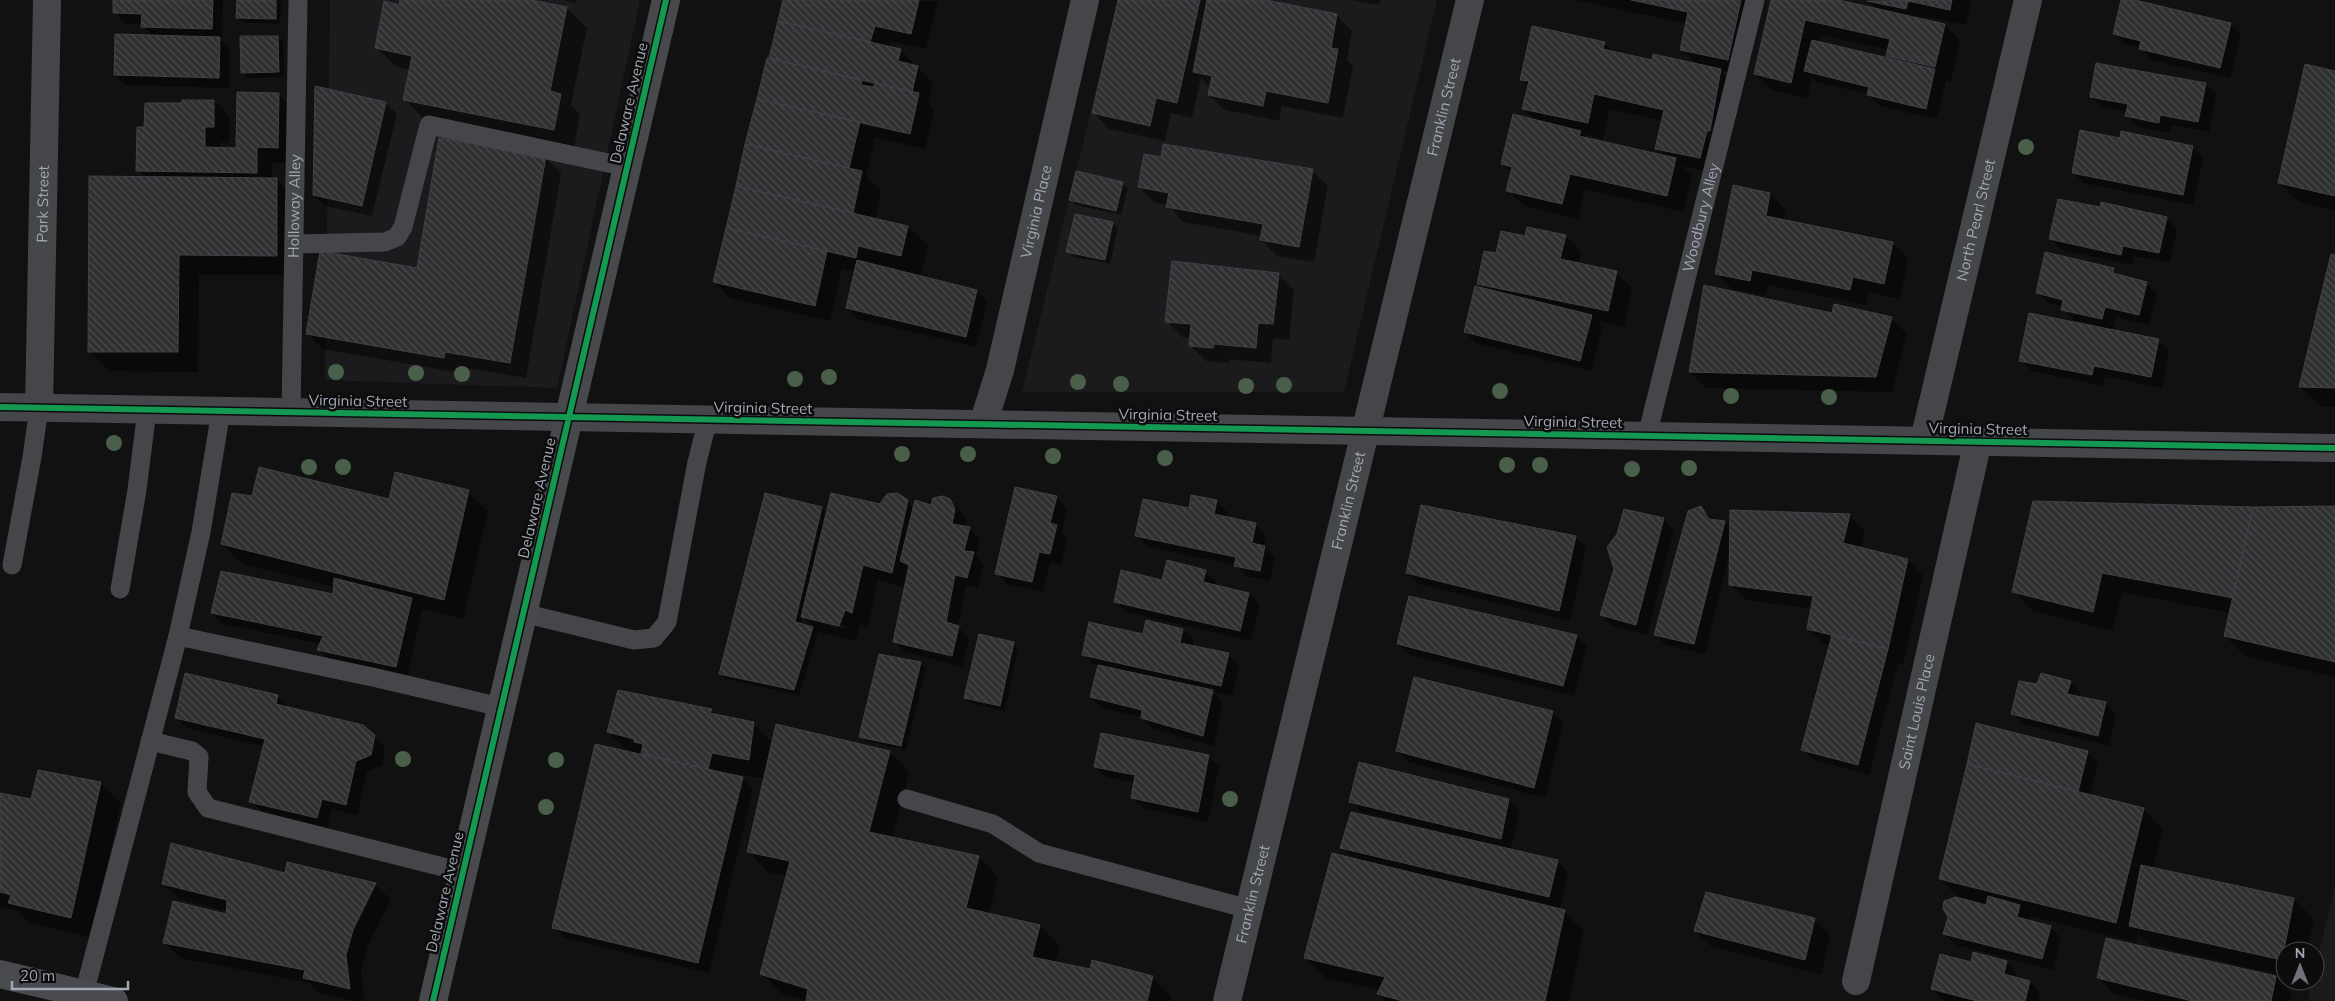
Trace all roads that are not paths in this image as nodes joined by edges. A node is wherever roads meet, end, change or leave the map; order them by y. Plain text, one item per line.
1 (47, 0) edge
2 (298, 0) edge
3 (666, 0) edge
4 (1085, 0) edge
5 (1470, 0) edge
6 (1755, 0) edge
7 (2028, 0) edge
8 (627, 167) junction
9 (294, 244) junction
10 (0, 407) edge
11 (39, 408) junction
12 (147, 410) junction
13 (221, 411) junction
14 (291, 412) junction
15 (569, 417) junction
16 (708, 419) junction
17 (983, 424) junction
18 (1366, 430) junction
19 (1647, 436) junction
20 (1924, 440) junction
21 (1978, 441) junction
22 (2335, 448) edge
23 (12, 565) dead end
24 (120, 589) dead end
25 (523, 613) junction
26 (178, 636) junction
27 (501, 707) junction
28 (150, 741) junction
29 (907, 799) dead end
30 (463, 872) junction
31 (1249, 909) junction
32 (0, 974) edge
33 (1856, 981) dead end
34 (81, 997) edge
35 (114, 1001) edge
36 (433, 1001) edge
37 (1227, 1001) edge

1 - 11 street, Park Street
2 - 9 lane, Holloway Alley
3 - 8 main road, Delaware Avenue
4 - 17 street, Virginia Place
5 - 18 street, Franklin Street
6 - 19 lane, Woodbury Alley
7 - 20 street, North Pearl Street
8 - 9 lane
8 - 15 main road, Delaware Avenue
9 - 14 lane, Holloway Alley
10 - 11 street, Virginia Street
11 - 12 street, Virginia Street
11 - 23 lane
12 - 13 street, Virginia Street
12 - 24 lane
13 - 14 street, Virginia Street
13 - 26 lane
14 - 15 street, Virginia Street
15 - 16 street, Virginia Street
15 - 25 main road, Delaware Avenue
16 - 17 street, Virginia Street
16 - 25 lane
17 - 18 street, Virginia Street
18 - 19 street, Virginia Street
18 - 31 street, Franklin Street
19 - 20 street, Virginia Street
20 - 21 street, Virginia Street
21 - 22 street, Virginia Street
21 - 33 street, Saint Louis Place
25 - 27 main road, Delaware Avenue
26 - 27 lane
26 - 28 lane
27 - 30 main road, Delaware Avenue
28 - 30 lane
28 - 34 lane
29 - 31 lane
30 - 36 main road, Delaware Avenue
31 - 37 street, Franklin Street
32 - 34 main road
34 - 35 main road

